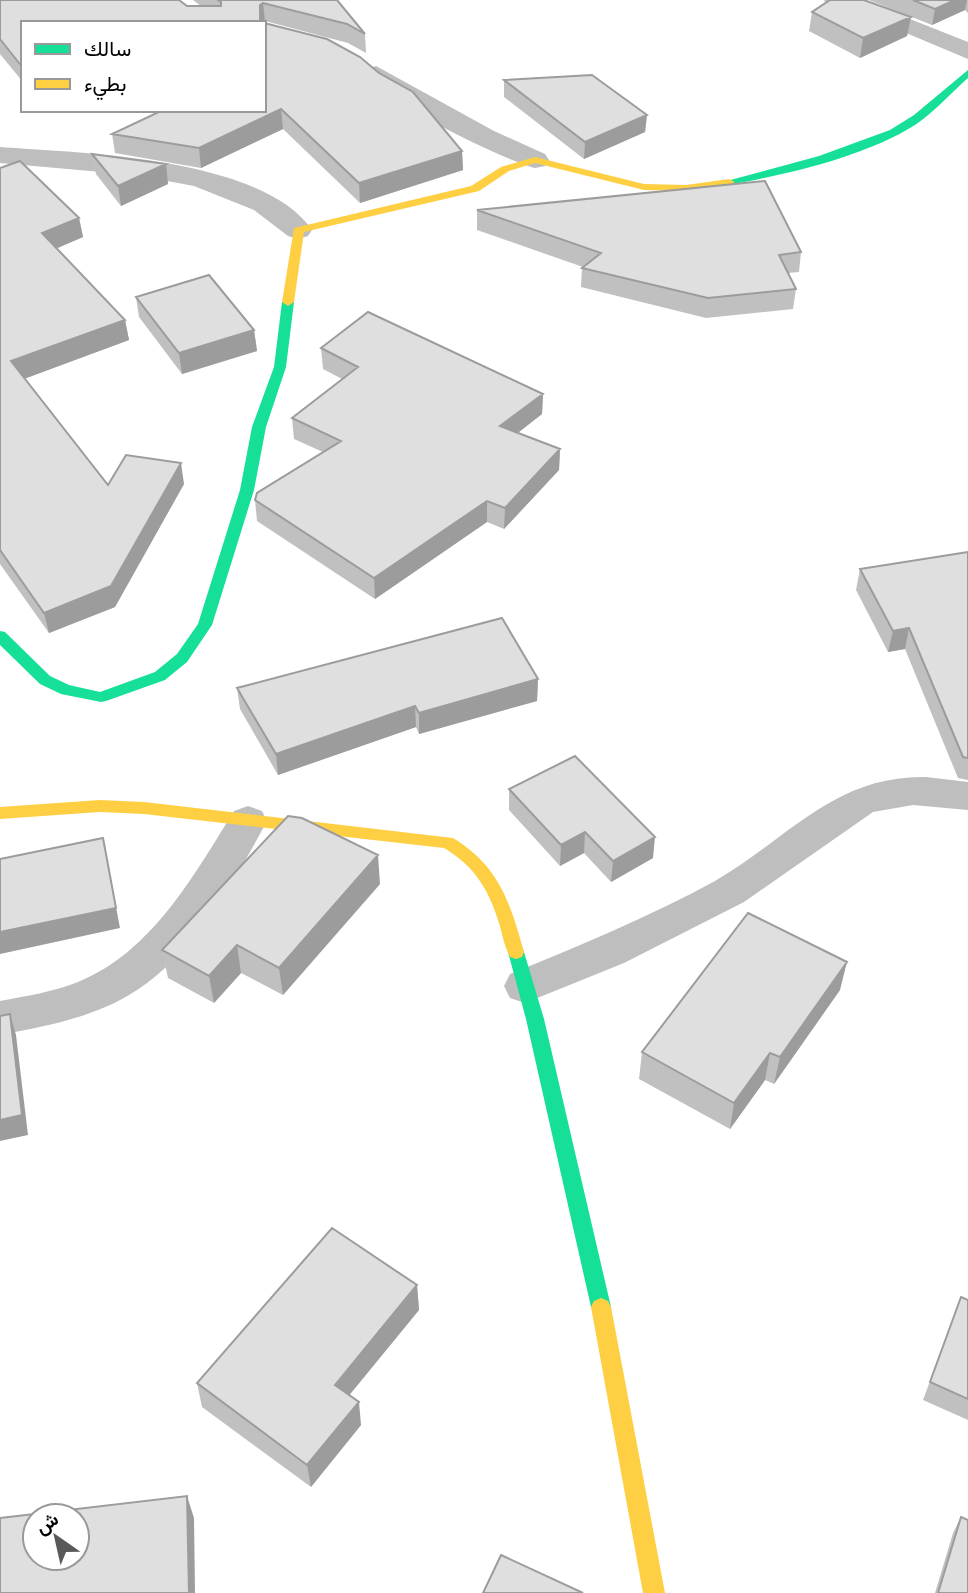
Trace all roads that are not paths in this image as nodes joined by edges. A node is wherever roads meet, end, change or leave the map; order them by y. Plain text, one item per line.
1 (836, 0) edge
2 (968, 51) edge
3 (360, 63) edge
4 (968, 73) edge
5 (0, 155) edge
6 (535, 160) junction
7 (298, 230) junction
8 (0, 636) edge
9 (968, 796) edge
10 (0, 813) edge
11 (248, 821) junction
12 (525, 986) junction
13 (0, 1018) edge
14 (654, 1593) edge

1 - 2 street
3 - 6 street
4 - 6 street
5 - 7 street
6 - 7 street
7 - 8 street
9 - 12 street
10 - 11 street
11 - 12 street
11 - 13 street
12 - 14 street

